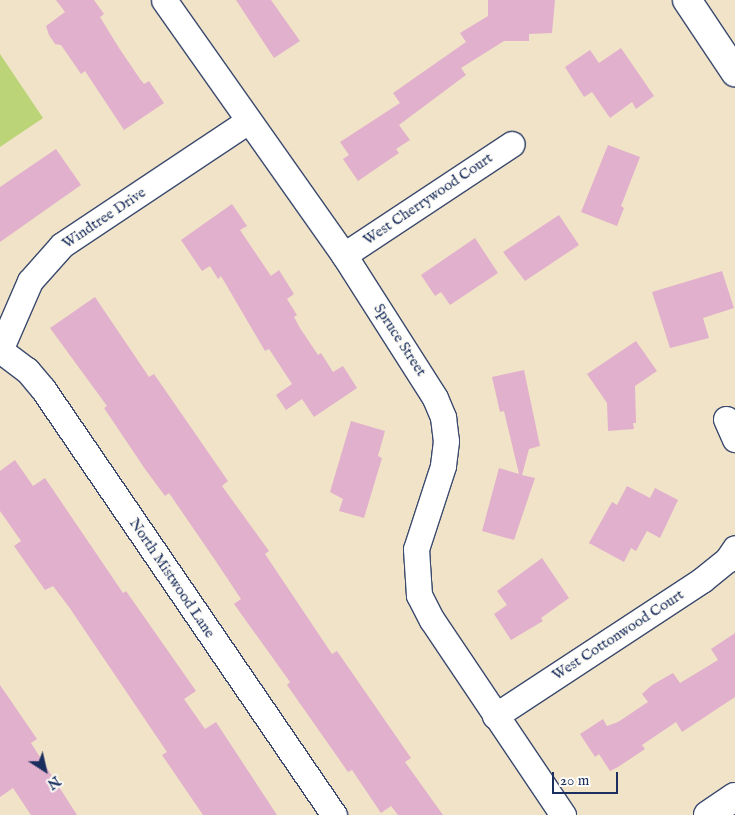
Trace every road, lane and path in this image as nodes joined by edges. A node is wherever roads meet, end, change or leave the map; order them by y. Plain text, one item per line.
1 (164, 0) edge
2 (687, 0) edge
3 (735, 72) edge
4 (248, 121) junction
5 (512, 144) dead end
6 (344, 255) junction
7 (0, 350) edge
8 (735, 548) edge
9 (495, 716) junction
10 (735, 797) edge
11 (334, 815) edge
12 (563, 815) edge
13 (708, 815) edge

1 - 4 street, Spruce Street
2 - 3 street
4 - 6 street, Spruce Street
4 - 7 street, Windtree Drive
5 - 6 street, West Cherrywood Court
6 - 9 street, Spruce Street
7 - 11 street, North Mistwood Lane
8 - 9 street, West Cottonwood Court
9 - 12 street, Spruce Street
10 - 13 street

